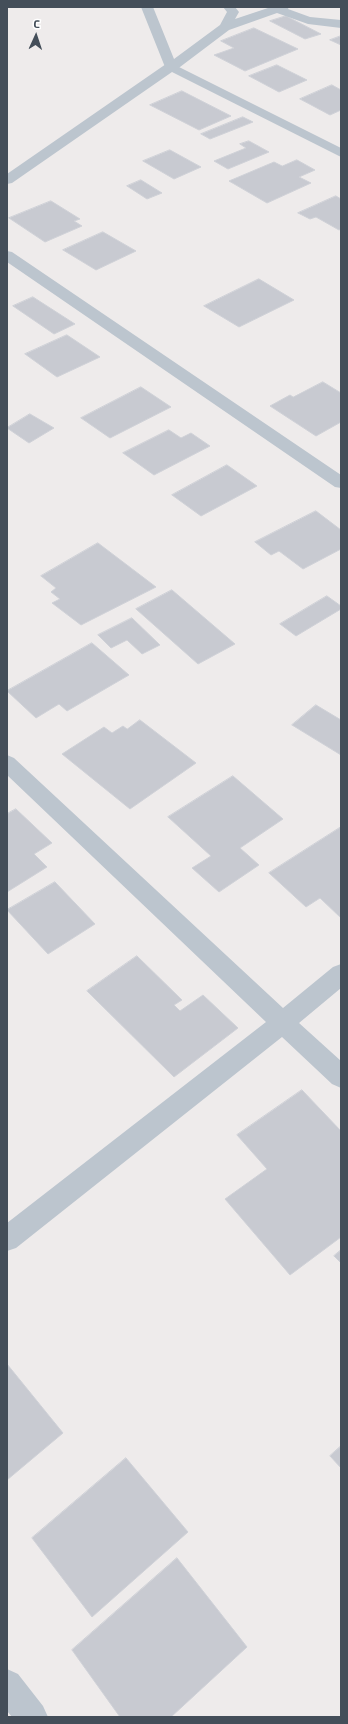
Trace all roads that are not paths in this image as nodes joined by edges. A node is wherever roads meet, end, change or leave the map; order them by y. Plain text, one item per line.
1 (147, 7) edge
2 (229, 7) edge
3 (280, 8) edge
4 (341, 24) edge
5 (225, 27) junction
6 (171, 67) junction
7 (341, 152) edge
8 (7, 180) edge
9 (7, 255) edge
10 (341, 483) edge
11 (7, 763) edge
12 (341, 974) edge
13 (283, 1022) junction
14 (341, 1078) edge
15 (7, 1239) edge
16 (7, 1685) edge
17 (32, 1717) edge

1 - 6 street
2 - 5 street
3 - 4 street
3 - 5 street
5 - 6 street
6 - 7 street
6 - 8 street
9 - 10 street
11 - 13 street
12 - 13 street
13 - 14 street
13 - 15 street
16 - 17 street

